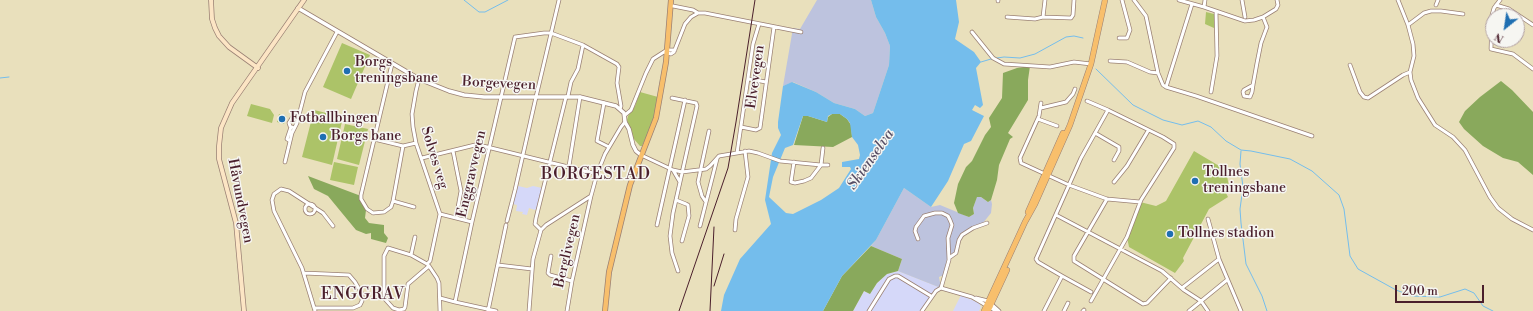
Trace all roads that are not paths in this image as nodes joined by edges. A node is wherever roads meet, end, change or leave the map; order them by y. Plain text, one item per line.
1 (211, 0) edge
2 (304, 0) edge
3 (559, 0) edge
4 (669, 0) edge
5 (1074, 0) edge
6 (1105, 0) edge
7 (1122, 0) edge
8 (1134, 0) edge
9 (1180, 0) edge
10 (1205, 0) edge
11 (1242, 0) edge
12 (1277, 0) edge
13 (1398, 0) edge
14 (1438, 0) edge
15 (1500, 0) edge
16 (1045, 1) edge
17 (1192, 4) junction
18 (1496, 4) junction
19 (1436, 5) dead end
20 (674, 6) dead end
21 (1204, 7) junction
22 (298, 8) junction
23 (1216, 11) junction
24 (698, 13) junction
25 (1463, 14) dead end
26 (1007, 17) dead end
27 (1043, 17) junction
28 (1245, 17) dead end
29 (1263, 17) junction
30 (759, 24) junction
31 (1408, 25) junction
32 (1533, 25) edge
33 (774, 27) junction
34 (337, 32) junction
35 (801, 32) dead end
36 (972, 32) dead end
37 (550, 33) junction
38 (1119, 38) dead end
39 (583, 45) junction
40 (664, 52) junction
41 (1110, 61) dead end
42 (392, 64) junction
43 (1091, 64) junction
44 (1350, 65) dead end
45 (258, 68) junction
46 (1533, 69) edge
47 (1410, 72) junction
48 (1158, 73) junction
49 (419, 79) junction
50 (749, 79) junction
51 (766, 82) junction
52 (1254, 85) dead end
53 (1166, 87) junction
54 (1075, 89) dead end
55 (1211, 92) dead end
56 (501, 97) junction
57 (536, 97) junction
58 (567, 97) junction
59 (580, 97) junction
60 (672, 98) dead end
61 (685, 100) junction
62 (1087, 101) dead end
63 (604, 103) junction
64 (1041, 104) dead end
65 (1041, 108) junction
66 (620, 109) junction
67 (1108, 110) junction
68 (299, 112) junction
69 (625, 115) junction
70 (1038, 119) junction
71 (625, 122) junction
72 (1057, 126) dead end
73 (741, 127) junction
74 (293, 128) junction
75 (710, 131) dead end
76 (1148, 131) junction
77 (1095, 133) junction
78 (1312, 136) dead end
79 (374, 139) junction
80 (416, 143) junction
81 (403, 146) junction
82 (489, 147) junction
83 (609, 147) junction
84 (823, 148) dead end
85 (452, 151) junction
86 (745, 151) junction
87 (737, 153) junction
88 (640, 154) junction
89 (523, 155) junction
90 (718, 157) junction
91 (422, 158) junction
92 (1114, 160) dead end
93 (285, 162) dead end
94 (550, 162) junction
95 (794, 162) junction
96 (828, 164) dead end
97 (821, 165) junction
98 (569, 166) junction
99 (669, 168) junction
100 (673, 170) junction
101 (700, 170) junction
102 (682, 172) junction
103 (597, 174) junction
104 (1047, 174) junction
105 (680, 182) junction
106 (1114, 182) dead end
107 (1069, 185) junction
108 (591, 196) junction
109 (1107, 199) junction
110 (676, 200) junction
111 (393, 201) junction
112 (706, 202) junction
113 (1140, 202) junction
114 (414, 208) dead end
115 (440, 214) junction
116 (1056, 214) junction
117 (456, 218) junction
118 (1208, 219) dead end
119 (507, 221) dead end
120 (472, 222) junction
121 (987, 223) dead end
122 (506, 225) dead end
123 (657, 225) dead end
124 (333, 226) dead end
125 (700, 226) dead end
126 (541, 230) junction
127 (735, 230) dead end
128 (1533, 230) edge
129 (1088, 232) junction
130 (415, 237) dead end
131 (918, 239) dead end
132 (682, 241) dead end
133 (1121, 249) junction
134 (412, 255) junction
135 (551, 256) dead end
136 (949, 258) junction
137 (1218, 259) junction
138 (428, 265) junction
139 (498, 265) junction
140 (532, 269) junction
141 (678, 270) dead end
142 (304, 273) junction
143 (1062, 276) junction
144 (1171, 278) junction
145 (1104, 279) junction
146 (1227, 280) junction
147 (572, 281) junction
148 (941, 288) junction
149 (1182, 288) junction
150 (1091, 292) dead end
151 (931, 296) junction
152 (440, 298) junction
153 (1091, 301) dead end
154 (1201, 301) junction
155 (455, 302) junction
156 (1068, 304) dead end
157 (989, 305) edge
158 (315, 310) edge
159 (488, 310) edge
160 (244, 311) edge
161 (440, 311) edge
162 (496, 311) edge
163 (529, 311) edge
164 (567, 311) edge
165 (605, 311) edge
166 (869, 311) edge
167 (922, 311) edge
168 (984, 311) edge
169 (998, 311) edge
170 (1044, 311) edge
171 (1064, 311) edge
172 (1189, 311) edge
173 (1208, 311) edge
174 (1241, 311) edge

1 - 45 main road
2 - 22 main road, Håvundvegen
3 - 37 street
4 - 40 main road
5 - 27 street
6 - 43 highway
7 - 38 street
8 - 48 street
9 - 17 street
10 - 21 street
11 - 28 street
12 - 29 street
13 - 31 street
14 - 19 street
15 - 18 street
16 - 27 street
17 - 21 street
17 - 53 street
18 - 32 street
18 - 46 street
20 - 24 street
21 - 23 street
22 - 34 street, Borgevegen
22 - 45 main road, Håvundvegen
23 - 29 street
23 - 55 street
24 - 30 street
24 - 40 street
25 - 31 street
26 - 27 street
29 - 52 street
30 - 33 street
30 - 50 street
31 - 47 street
33 - 35 street
33 - 51 street, Elvevegen
34 - 42 street, Borgevegen
34 - 68 street
36 - 43 street
37 - 39 street
37 - 56 street, Enggravvegen
37 - 57 street
39 - 58 street
39 - 66 street
40 - 69 street
40 - 88 main road
41 - 48 street
42 - 49 street, Borgevegen
42 - 79 street
43 - 104 highway
44 - 47 street
45 - 160 main road, Håvundvegen
47 - 128 street
48 - 53 street
49 - 56 street, Borgevegen
49 - 80 street, Solves veg
50 - 51 street
50 - 73 street
51 - 73 street, Elvevegen
53 - 78 street
54 - 65 street
56 - 57 street, Borgevegen
56 - 82 street, Enggravvegen
57 - 58 street, Borgevegen
57 - 89 street
58 - 59 street, Borgevegen
58 - 94 street
59 - 63 street, Borgevegen
59 - 98 street
60 - 61 street
61 - 99 street
61 - 102 street
62 - 67 street
63 - 66 street, Borgevegen
63 - 83 street
64 - 65 street
65 - 70 street
66 - 69 street, Borgevegen
67 - 76 street
67 - 77 street
68 - 74 street
68 - 74 street
69 - 71 street
70 - 72 street
70 - 104 street
71 - 83 street
71 - 88 street
73 - 87 street
74 - 93 street
75 - 101 street
76 - 106 street
76 - 113 street
77 - 92 street
77 - 107 street
79 - 81 street
79 - 111 street
80 - 81 street
80 - 91 street, Solves veg
81 - 111 street
82 - 85 street
82 - 89 street
82 - 120 street, Enggravvegen
83 - 103 street
84 - 97 street
85 - 91 street
85 - 117 street
86 - 87 street
86 - 95 street
86 - 127 street
87 - 90 street
88 - 99 street
88 - 165 main road
89 - 94 street
89 - 119 street
90 - 101 street
90 - 112 street
91 - 115 street, Solves veg
94 - 98 street
94 - 126 street
95 - 97 street
95 - 97 street
96 - 97 street
98 - 103 street
99 - 100 street
99 - 123 street
100 - 102 street
100 - 105 street
101 - 102 street
101 - 112 street
102 - 105 street
103 - 108 street, Berglivegen
104 - 107 street
104 - 157 highway
105 - 110 street
107 - 109 street
107 - 116 street
108 - 126 street
108 - 147 street, Berglivegen
109 - 113 street
109 - 129 street
110 - 132 street
110 - 141 street
111 - 114 street
112 - 125 street
113 - 133 street
115 - 117 street
115 - 138 street, Solves veg
116 - 129 street
116 - 143 street
117 - 120 street
118 - 137 street
120 - 155 street, Enggravvegen
121 - 136 street
122 - 139 street
124 - 142 street
126 - 140 street
129 - 133 street
129 - 145 street
130 - 134 street
131 - 136 street
133 - 144 street
133 - 145 street
134 - 138 street
134 - 138 street
135 - 147 street
136 - 148 street
137 - 146 street
137 - 149 street
138 - 152 street
139 - 140 street
139 - 159 street
140 - 163 street
142 - 158 street
142 - 158 street
143 - 150 street
143 - 170 street
144 - 145 street
144 - 149 street
145 - 153 street
146 - 154 street
146 - 174 street
147 - 164 street, Berglivegen
148 - 151 street
148 - 157 street
149 - 154 street
151 - 166 street
151 - 167 street
152 - 155 street
152 - 161 street
154 - 172 street
154 - 173 street
155 - 159 street
156 - 171 street
157 - 168 highway
157 - 169 street
159 - 162 street

